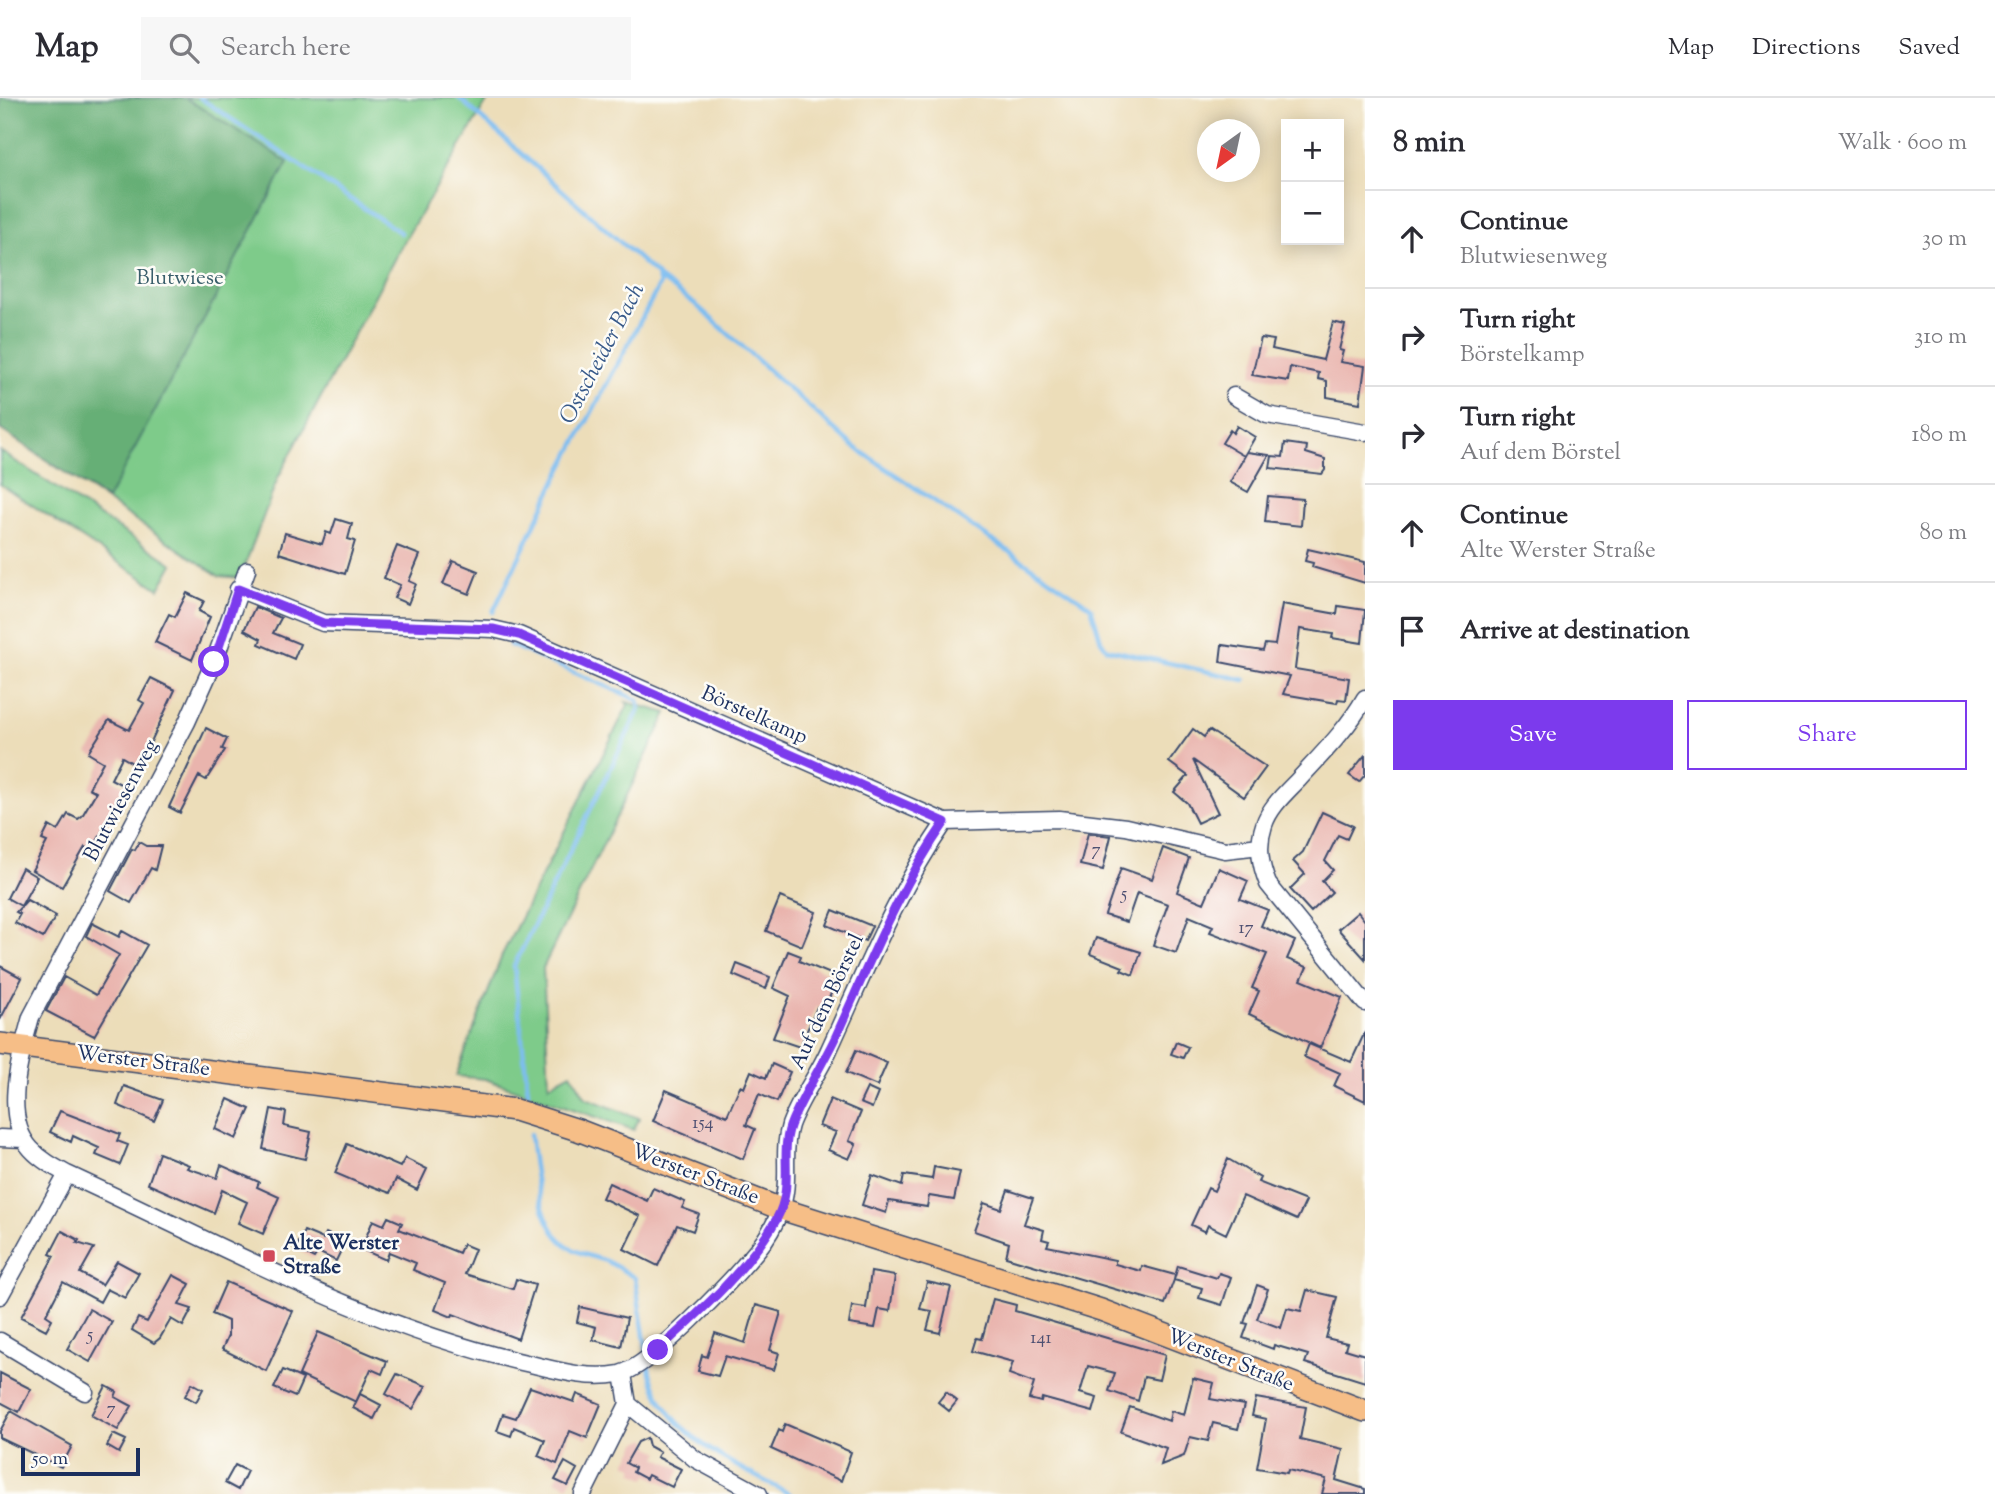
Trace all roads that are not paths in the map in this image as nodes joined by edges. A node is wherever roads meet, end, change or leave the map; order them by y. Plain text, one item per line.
1 (1234, 396) dead end
2 (1365, 432) edge
3 (247, 570) dead end
4 (238, 589) junction
5 (1365, 698) edge
6 (945, 822) junction
7 (1260, 846) junction
8 (1362, 994) edge
9 (0, 1044) edge
10 (23, 1047) junction
11 (0, 1138) edge
12 (24, 1139) junction
13 (67, 1174) junction
14 (781, 1209) junction
15 (0, 1296) edge
16 (0, 1341) edge
17 (629, 1371) junction
18 (85, 1392) dead end
19 (628, 1404) junction
20 (1365, 1411) edge
21 (583, 1494) edge
22 (760, 1494) edge

1 - 2 street
3 - 4 street, Blutwiesenweg
4 - 6 street, Börstelkamp
4 - 10 street, Blutwiesenweg
5 - 7 street
6 - 7 street, Börstelkamp
6 - 14 street, Auf dem Börstel
7 - 8 street
9 - 10 main road, Werster Straße
10 - 12 street
10 - 14 main road, Werster Straße
11 - 12 street
12 - 13 street
13 - 15 street
13 - 17 street
14 - 17 street
14 - 20 main road, Werster Straße
16 - 18 street
17 - 19 street
19 - 21 street
19 - 22 street

